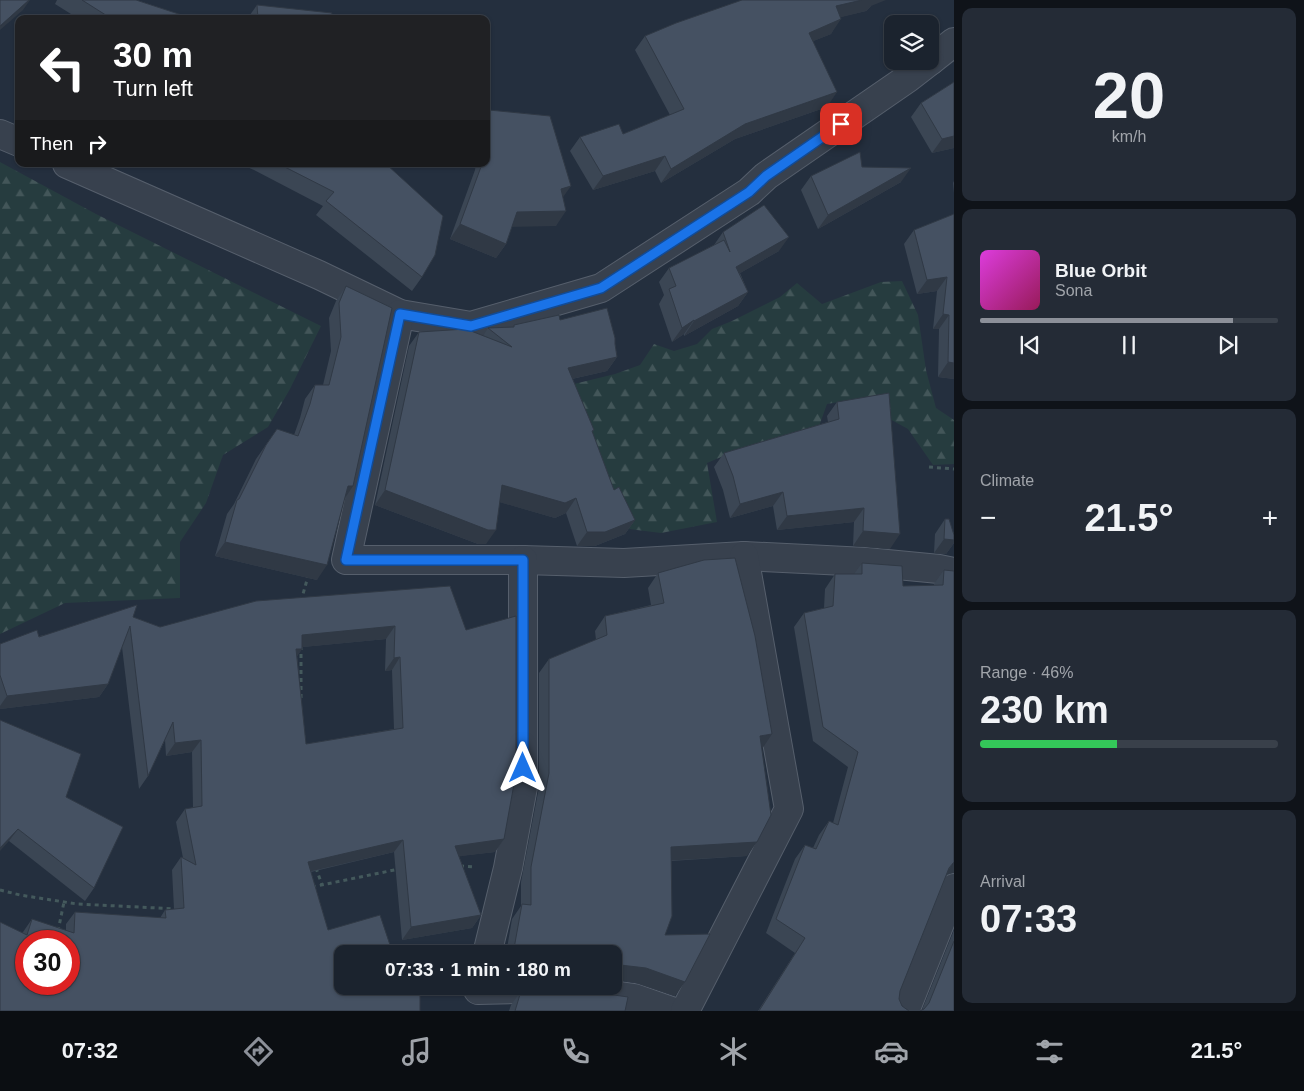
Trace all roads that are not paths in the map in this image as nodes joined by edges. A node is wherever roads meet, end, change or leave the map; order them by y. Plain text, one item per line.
1 (954, 42) edge
2 (939, 54) edge
3 (918, 70) edge
4 (0, 134) edge
5 (15, 140) edge
6 (74, 167) edge
7 (400, 314) junction
8 (744, 556) junction
9 (523, 560) junction
10 (954, 572) edge
11 (954, 888) edge
12 (489, 945) edge
13 (475, 996) edge
14 (671, 1011) edge
15 (685, 1011) edge
16 (905, 1011) edge

1 - 2 street
3 - 7 street
4 - 5 street
6 - 7 street
7 - 9 street
8 - 9 street
8 - 10 street
8 - 15 street
9 - 12 street
11 - 16 street
13 - 14 street

